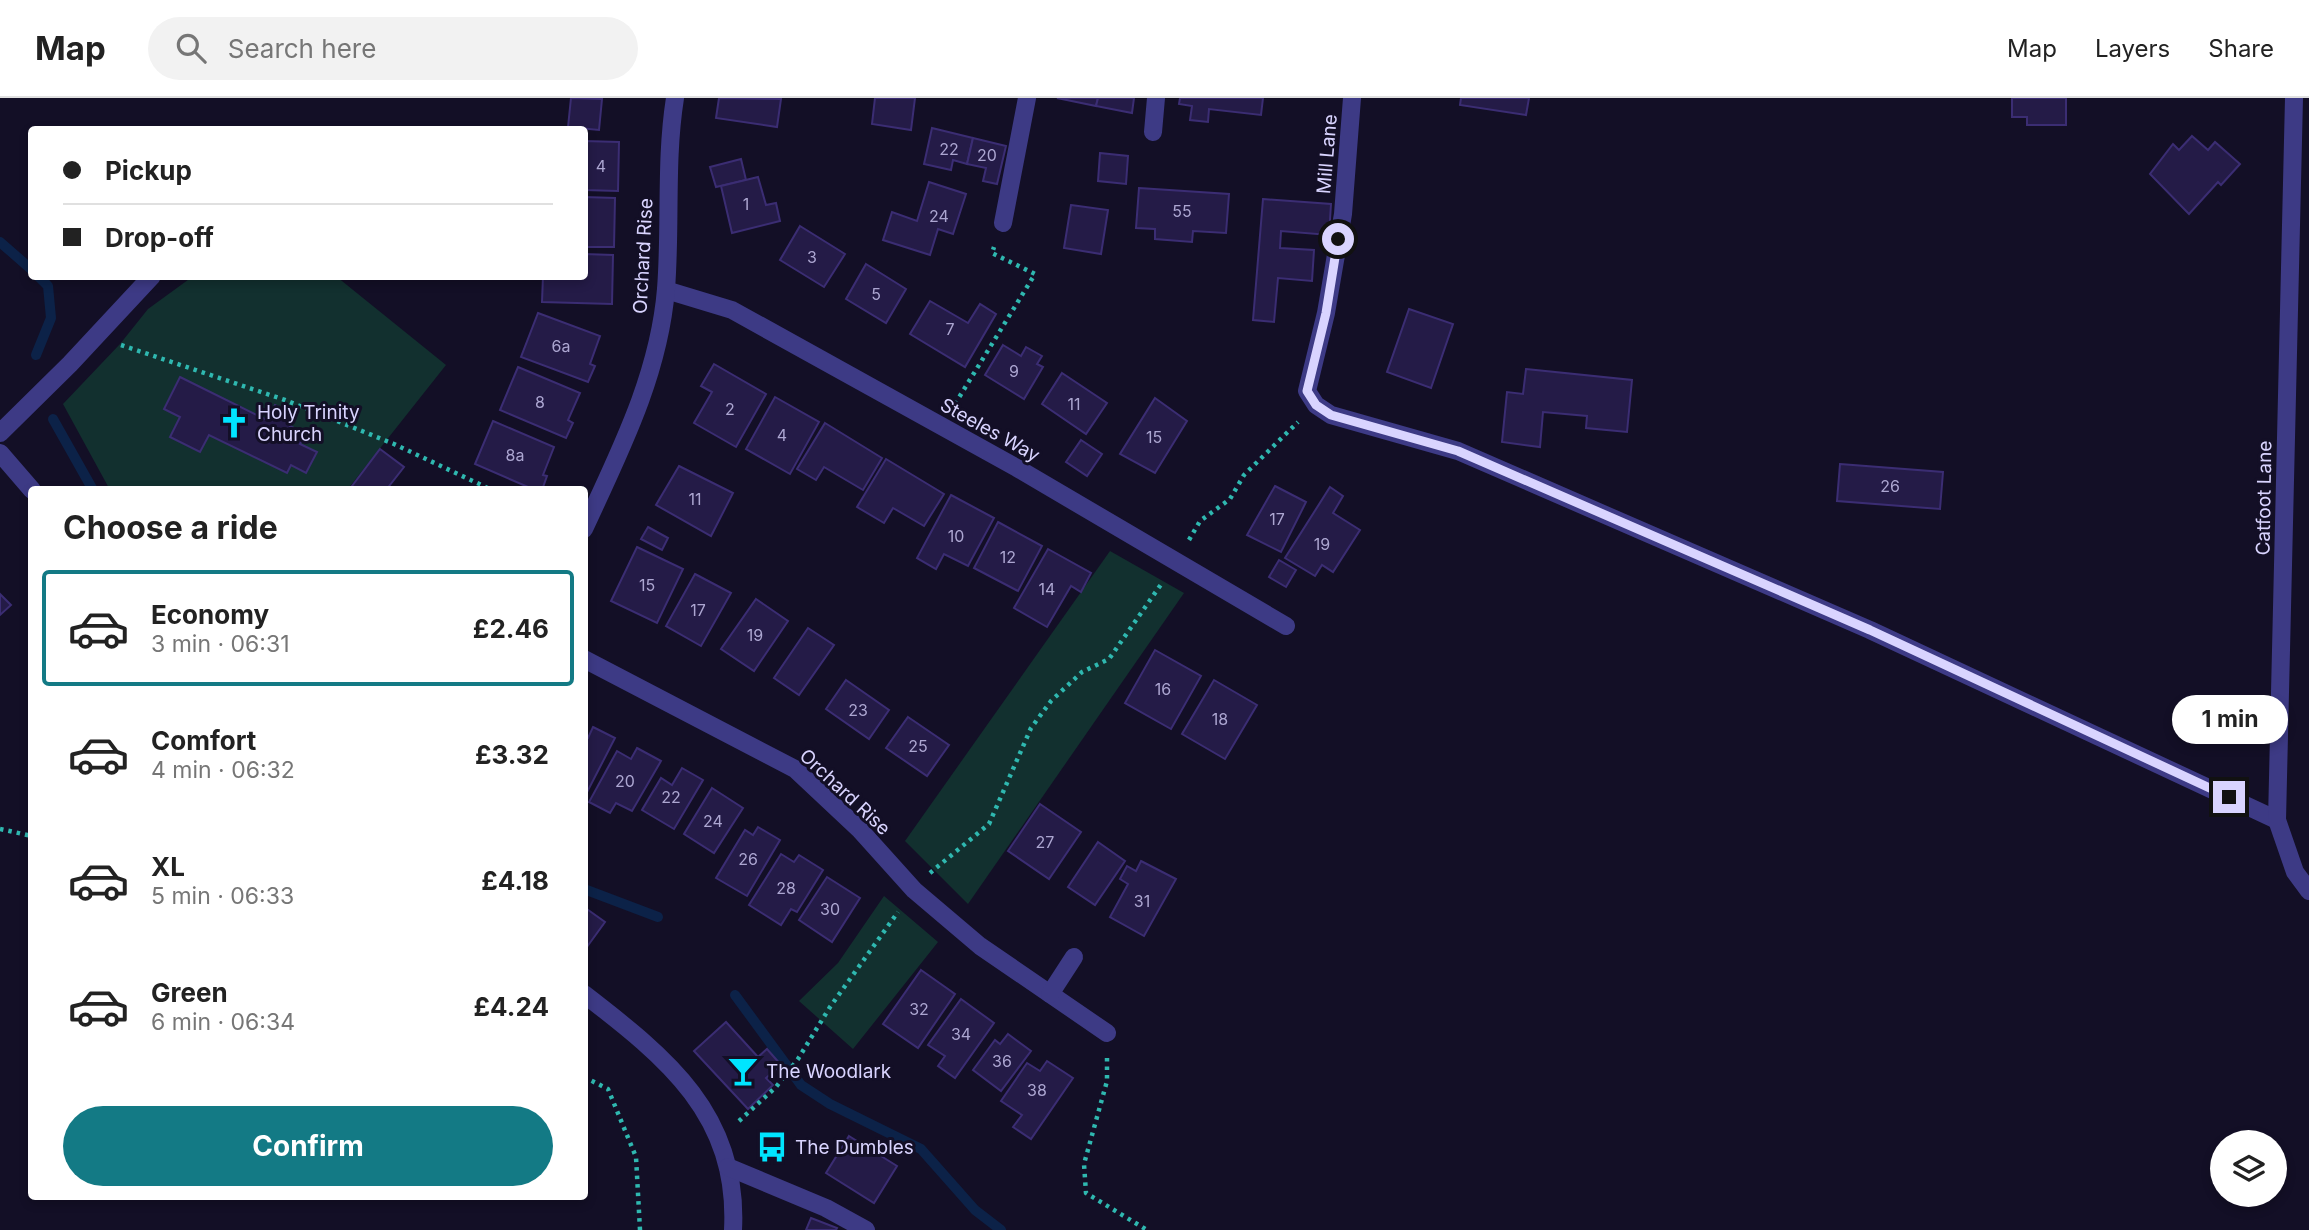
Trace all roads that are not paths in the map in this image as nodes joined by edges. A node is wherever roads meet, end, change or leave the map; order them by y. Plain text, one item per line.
1 (675, 98) edge
2 (1027, 98) edge
3 (1156, 98) edge
4 (1352, 98) edge
5 (2294, 98) edge
6 (1153, 132) dead end
7 (1003, 223) road end
8 (148, 280) edge
9 (666, 290) junction
10 (0, 433) edge
11 (0, 453) edge
12 (29, 486) edge
13 (588, 520) edge
14 (1286, 626) dead end
15 (588, 661) edge
16 (2277, 820) junction
17 (2309, 891) edge
18 (1074, 957) dead end
19 (1050, 994) junction
20 (588, 997) edge
21 (1107, 1033) road end
22 (726, 1162) junction
23 (733, 1230) edge
24 (866, 1230) edge

1 - 9 street, Orchard Rise
2 - 7 street
3 - 6 street
4 - 16 street, Mill Lane
5 - 16 street, Catfoot Lane
8 - 10 street
9 - 13 street, Orchard Rise
9 - 14 street, Steeles Way
11 - 12 street
15 - 19 street, Orchard Rise
16 - 17 street, Catfoot Lane
18 - 19 street
19 - 21 street, Orchard Rise
20 - 22 street
22 - 23 street
22 - 24 street

